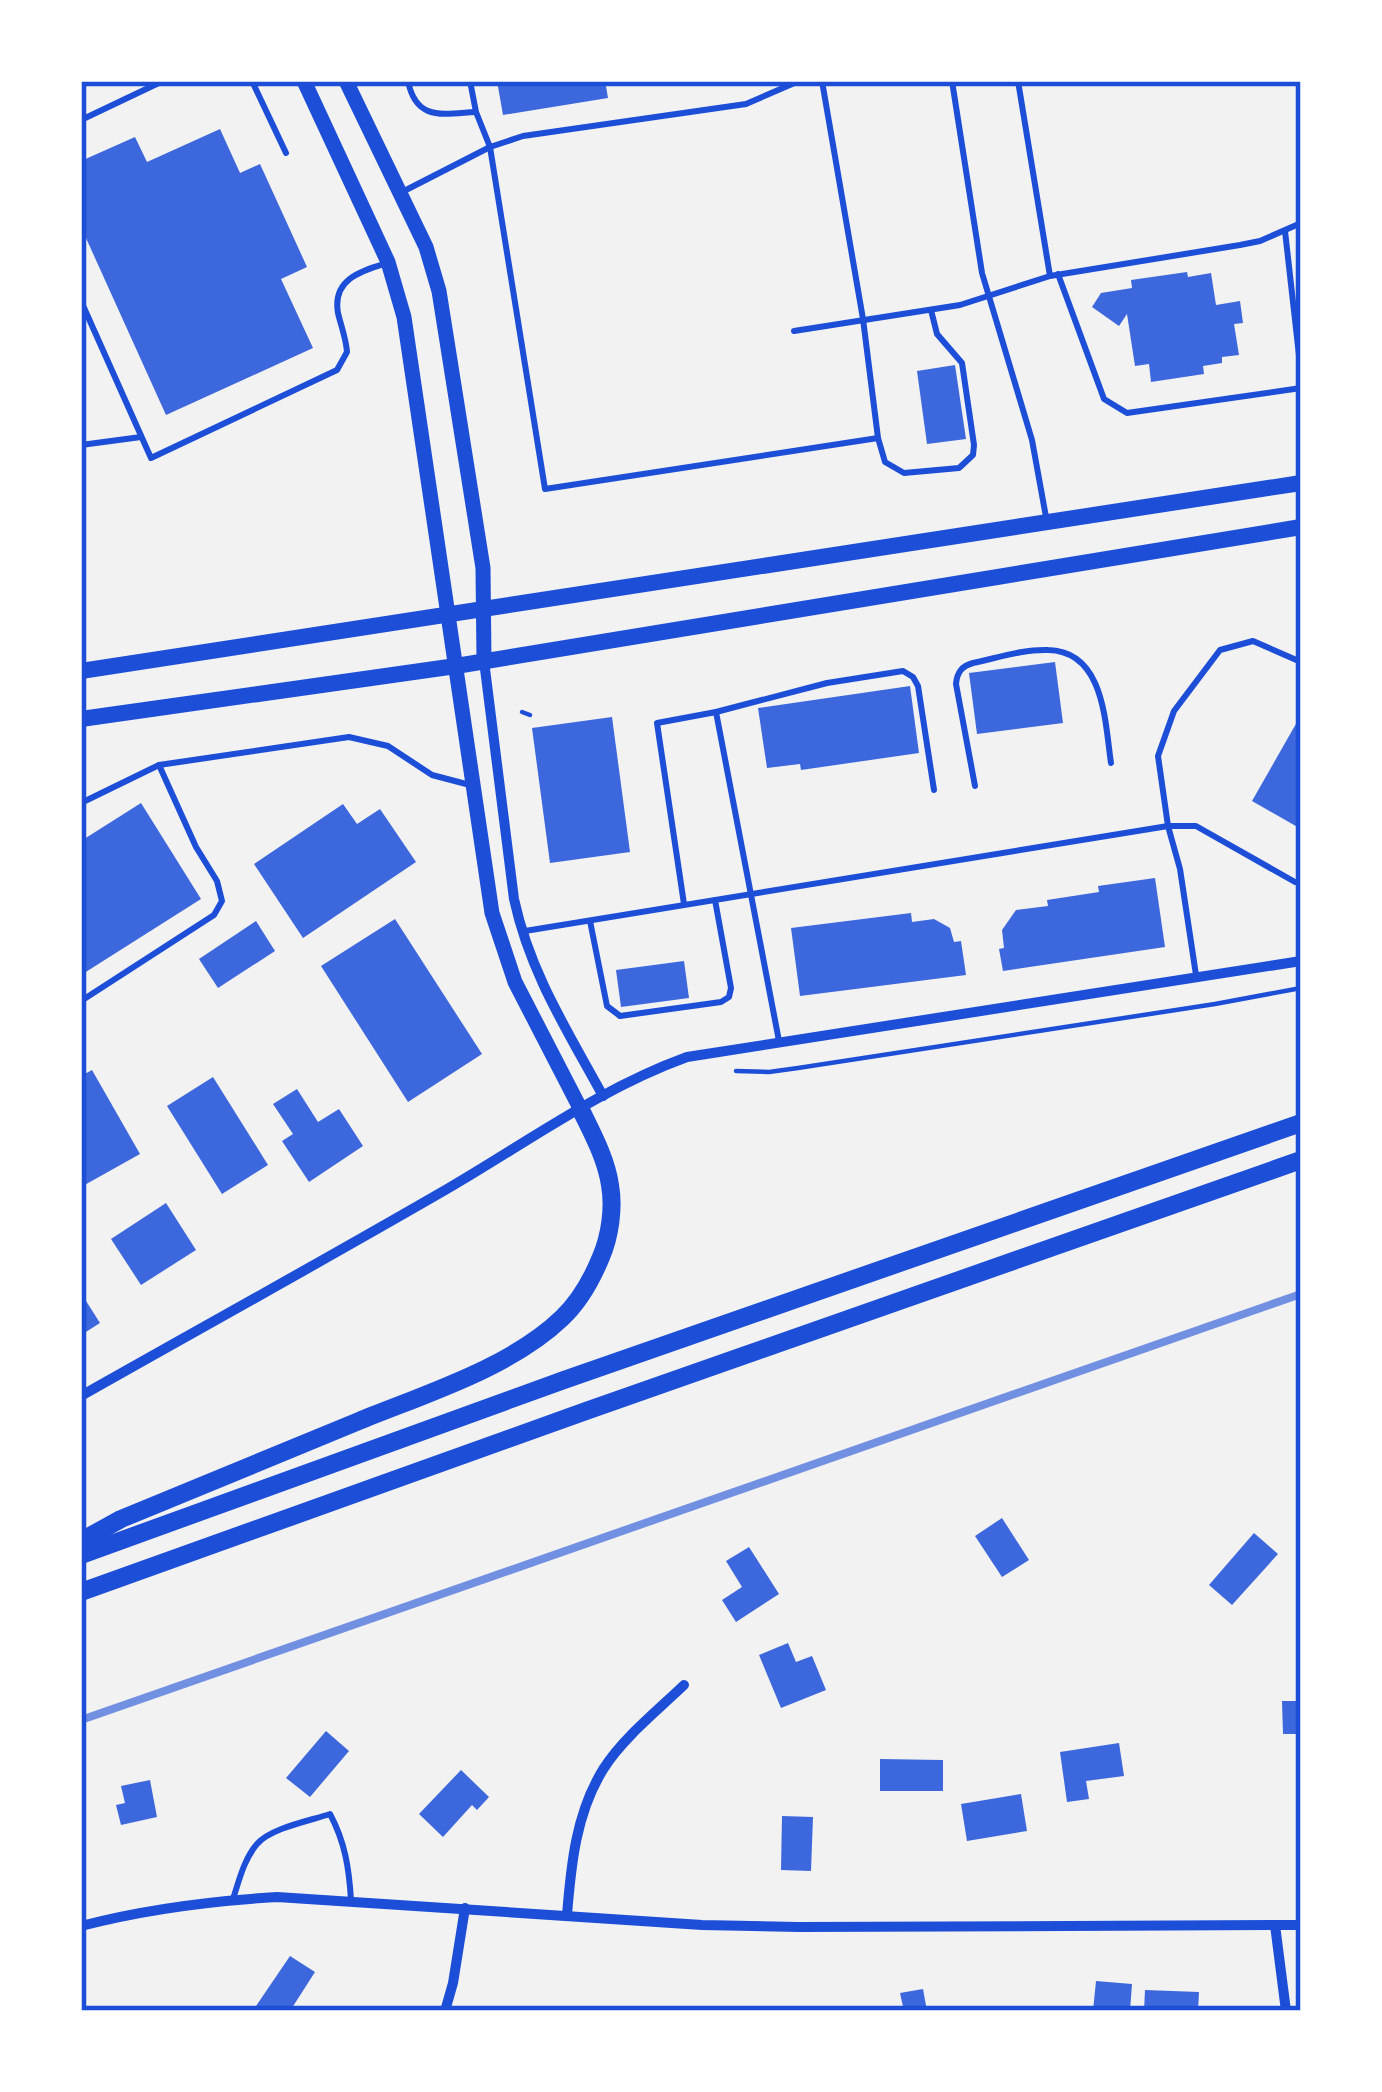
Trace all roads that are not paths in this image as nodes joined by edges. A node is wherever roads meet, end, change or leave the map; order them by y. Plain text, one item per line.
1 (163, 81) edge
2 (252, 81) edge
3 (304, 81) edge
4 (346, 81) edge
5 (407, 81) edge
6 (470, 81) edge
7 (799, 81) edge
8 (822, 81) edge
9 (952, 81) edge
10 (1018, 81) edge
11 (476, 112) junction
12 (81, 120) edge
13 (490, 147) junction
14 (286, 153) dead end
15 (401, 192) junction
16 (1301, 223) edge
17 (1285, 231) junction
18 (388, 262) junction
19 (1054, 275) junction
20 (988, 293) junction
21 (81, 301) edge
22 (930, 310) junction
23 (863, 319) junction
24 (794, 331) dead end
25 (1301, 373) edge
26 (1301, 388) edge
27 (141, 436) junction
28 (878, 438) junction
29 (81, 445) edge
30 (1301, 483) edge
31 (1047, 520) junction
32 (1301, 526) edge
33 (483, 608) junction
34 (448, 615) junction
35 (484, 661) junction
36 (1301, 662) edge
37 (456, 666) junction
38 (81, 671) edge
39 (716, 712) junction
40 (81, 719) edge
41 (1111, 763) dead end
42 (159, 765) junction
43 (473, 785) junction
44 (975, 786) dead end
45 (934, 790) dead end
46 (81, 803) edge
47 (1168, 826) junction
48 (1301, 884) edge
49 (752, 894) junction
50 (715, 900) junction
51 (684, 905) junction
52 (590, 921) junction
53 (521, 932) junction
54 (1301, 961) edge
55 (1196, 979) junction
56 (81, 1001) edge
57 (779, 1042) junction
58 (603, 1096) junction
59 (580, 1108) junction
60 (1301, 1123) edge
61 (1301, 1160) edge
62 (81, 1396) edge
63 (81, 1541) edge
64 (81, 1555) edge
65 (81, 1592) edge
66 (685, 1685) dead end
67 (232, 1900) junction
68 (351, 1900) junction
69 (465, 1908) junction
70 (567, 1915) junction
71 (1275, 1924) junction
72 (1301, 1925) edge
73 (81, 1926) edge
74 (445, 2011) edge
75 (1286, 2011) edge

1 - 12 lane
2 - 14 lane
3 - 18 main road
4 - 15 main road
5 - 11 lane
6 - 11 lane
7 - 13 lane
8 - 23 lane
9 - 20 lane
10 - 19 lane
11 - 13 lane
13 - 15 lane
13 - 28 lane
15 - 33 main road
16 - 17 lane
17 - 19 lane
17 - 25 lane
18 - 27 lane
18 - 34 main road
19 - 20 lane
19 - 26 lane
20 - 22 lane
20 - 31 lane
21 - 27 lane
22 - 23 lane
22 - 28 lane
23 - 24 lane
23 - 28 lane
27 - 29 lane
30 - 31 main road
31 - 33 main road
32 - 35 main road
33 - 34 main road
33 - 35 main road
34 - 37 main road
34 - 38 main road
35 - 37 main road
35 - 53 street
36 - 47 lane
37 - 40 main road
37 - 43 main road
39 - 45 lane
39 - 49 lane
39 - 51 lane
41 - 44 lane
42 - 43 lane
42 - 46 lane
42 - 56 lane
43 - 59 main road
47 - 48 lane
47 - 49 lane
47 - 55 lane
49 - 50 lane
49 - 57 lane
50 - 51 lane
50 - 52 lane
51 - 52 lane
52 - 53 lane
53 - 58 street
54 - 55 street
55 - 57 street
57 - 58 street
58 - 59 street
59 - 62 street
59 - 63 highway
60 - 64 highway
61 - 65 highway
66 - 70 street
67 - 68 street
67 - 68 lane
67 - 73 street
68 - 69 street
69 - 70 street
69 - 74 street
70 - 71 street
71 - 72 street
71 - 75 street

